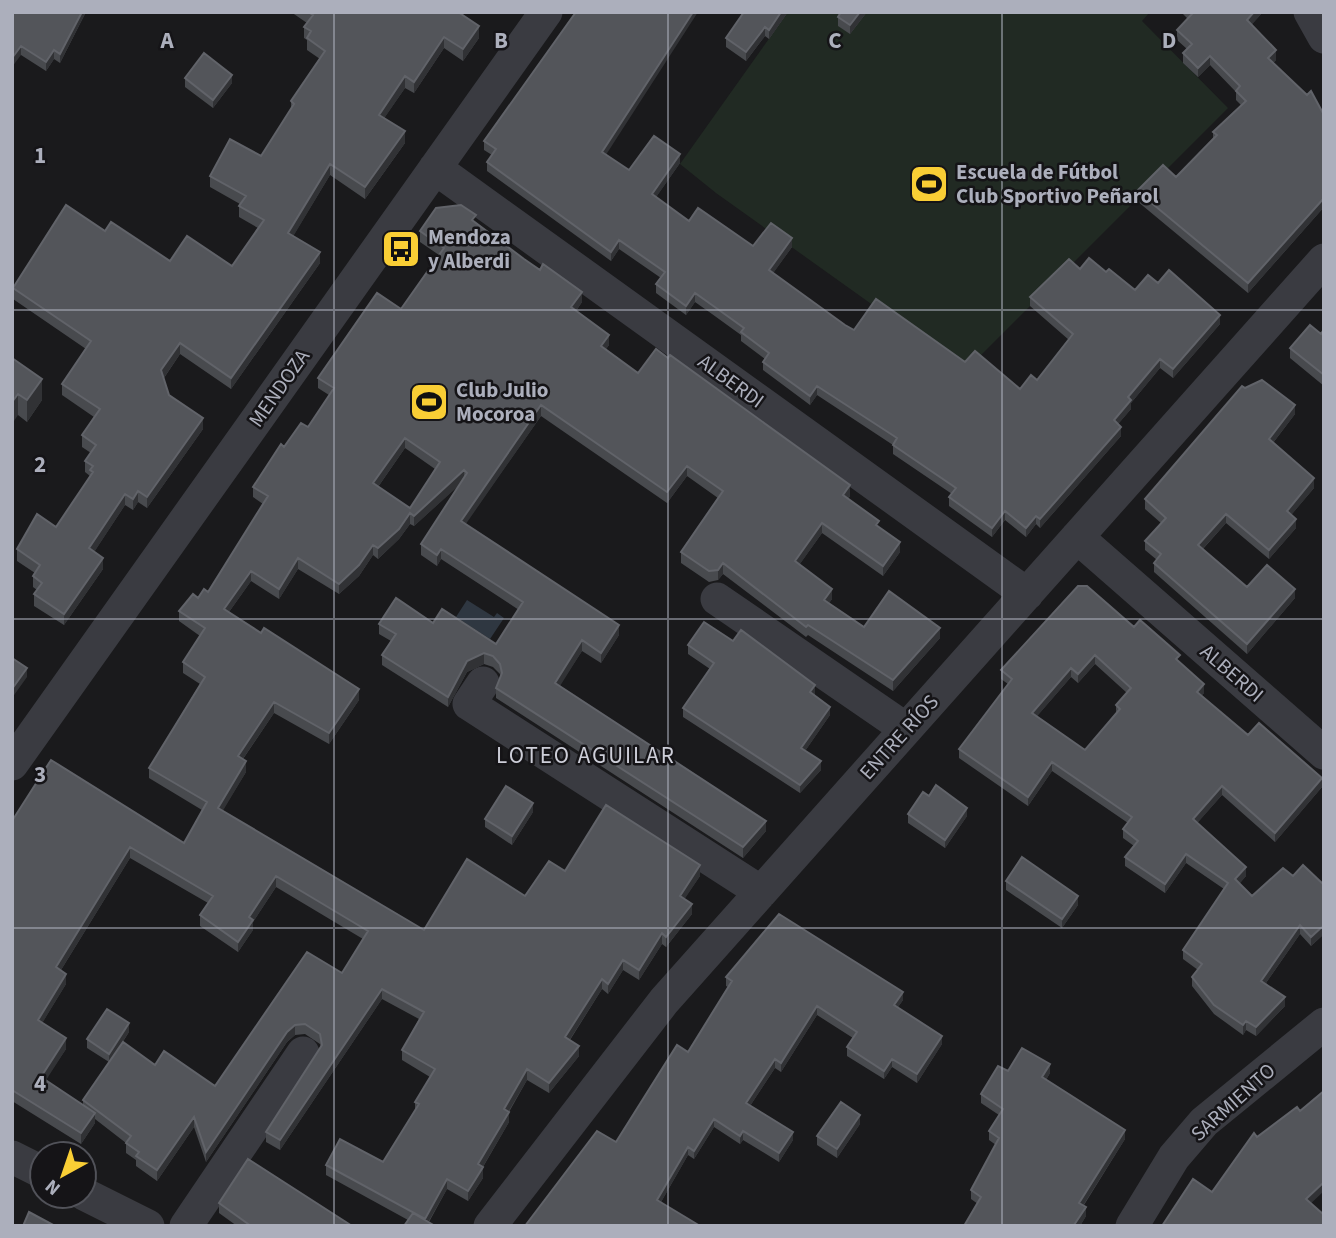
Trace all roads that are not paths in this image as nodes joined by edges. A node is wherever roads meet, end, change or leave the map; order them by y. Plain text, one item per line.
1 (546, 12) edge
2 (1310, 12) edge
3 (1324, 37) edge
4 (435, 168) junction
5 (1324, 260) edge
6 (1077, 537) junction
7 (1027, 594) junction
8 (717, 599) dead end
9 (483, 684) dead end
10 (906, 729) junction
11 (1324, 753) edge
12 (12, 764) edge
13 (761, 892) junction
14 (1324, 1024) edge
15 (303, 1053) dead end
16 (12, 1157) edge
17 (28, 1165) edge
18 (98, 1201) edge
19 (148, 1226) edge
20 (186, 1226) edge
21 (490, 1226) edge
22 (1132, 1226) edge

1 - 4 street, MENDOZA
2 - 3 street
4 - 7 street, ALBERDI
4 - 12 street, MENDOZA
5 - 6 street, ENTRE RÍOS
6 - 7 street, ENTRE RÍOS
6 - 11 street, ALBERDI
7 - 10 street, ENTRE RÍOS
8 - 10 street
9 - 13 street
10 - 13 street, ENTRE RÍOS
13 - 21 street, ENTRE RÍOS
14 - 22 street, SARMIENTO
15 - 20 street
16 - 17 street
18 - 19 street

